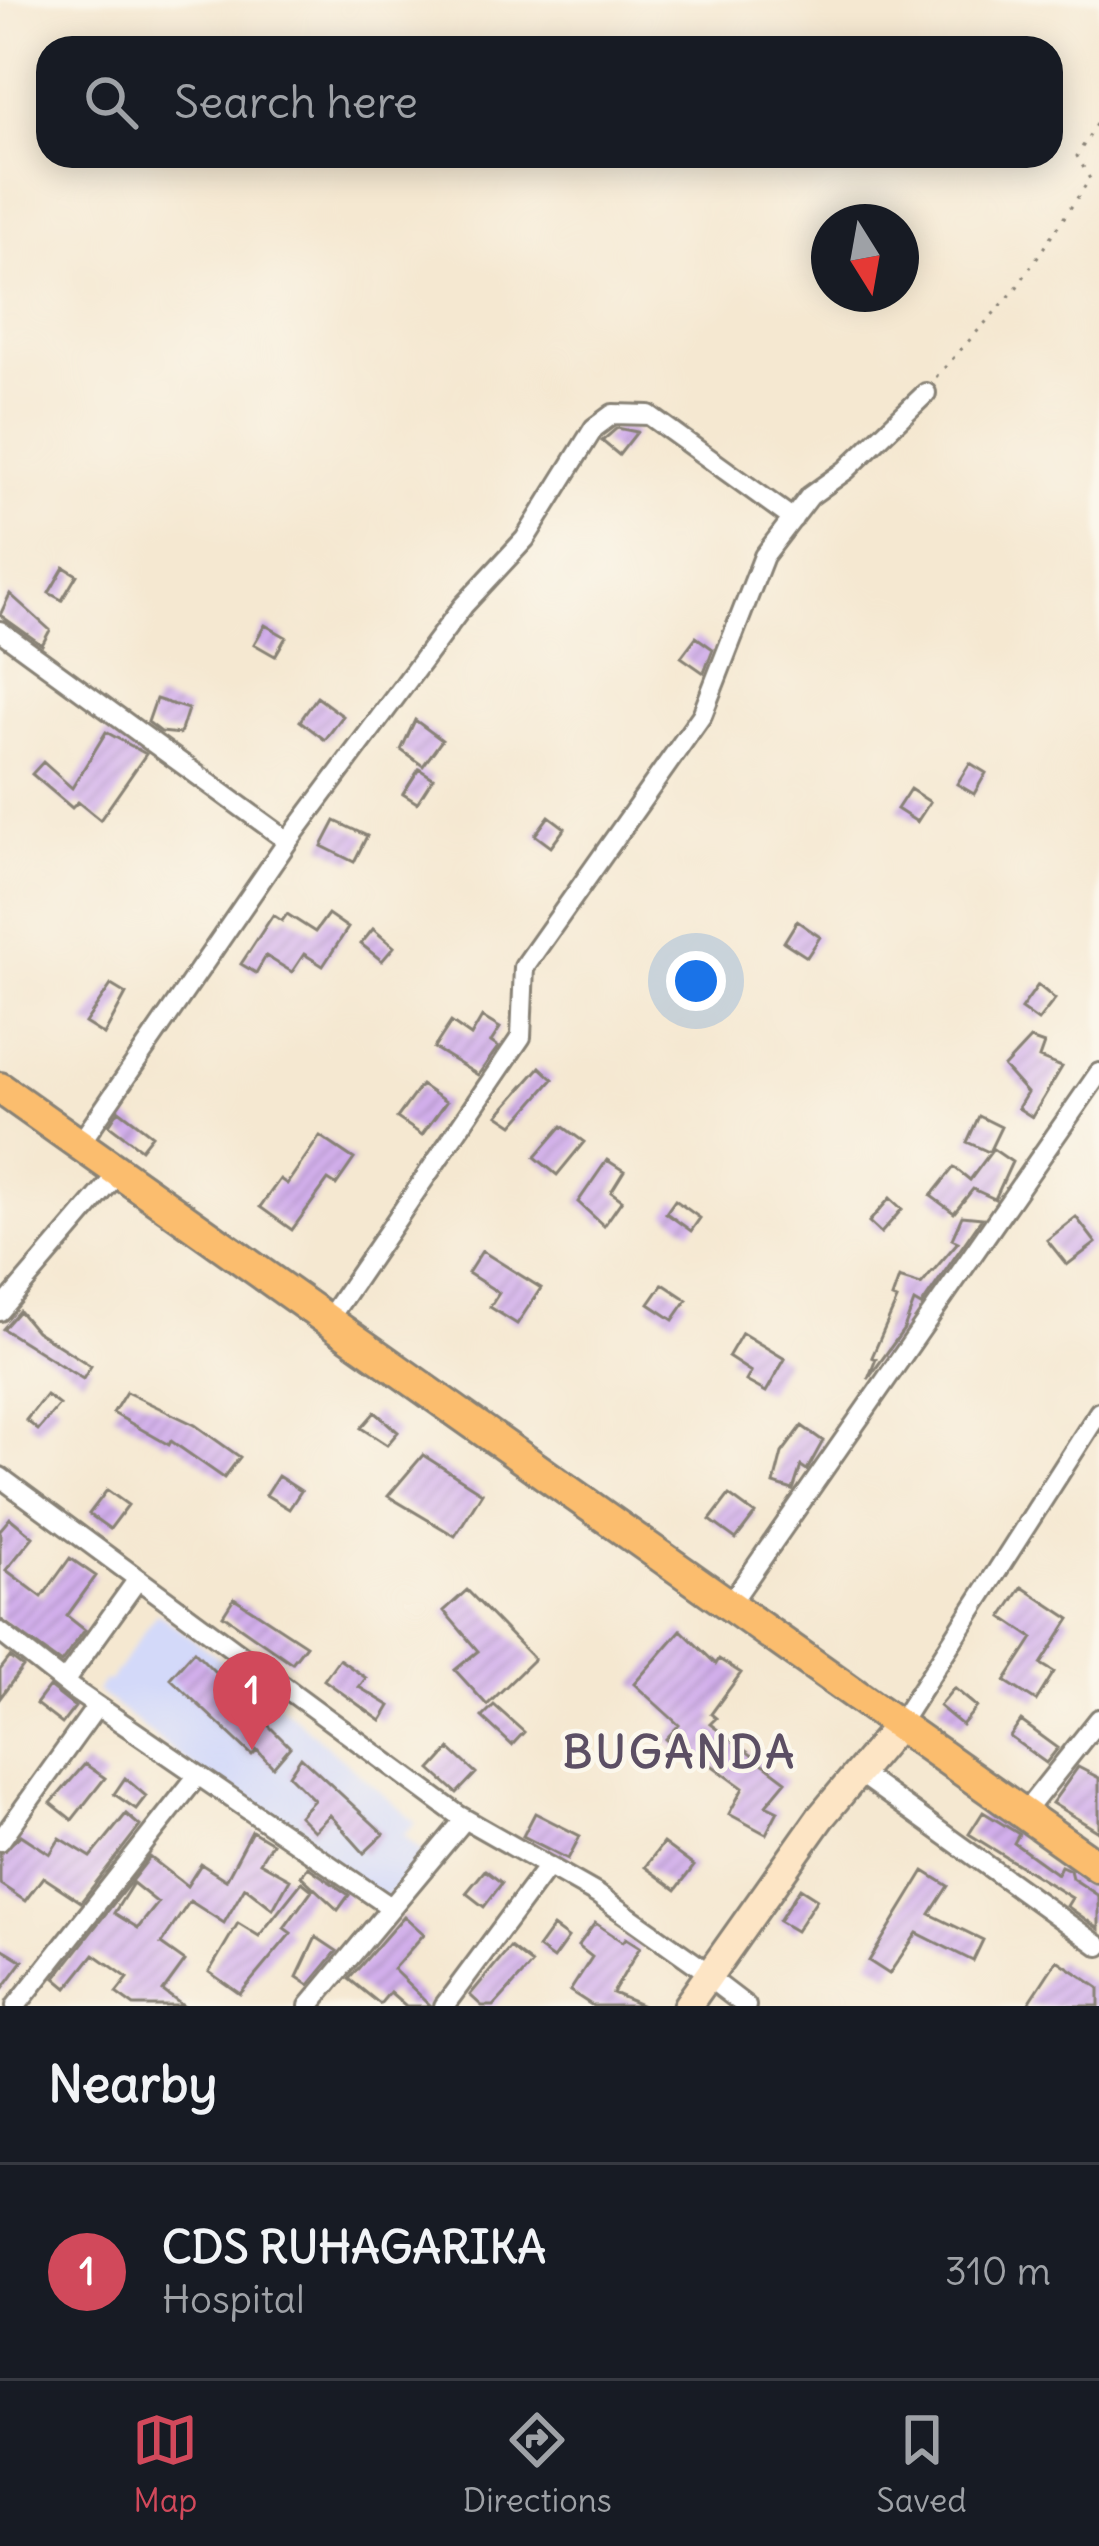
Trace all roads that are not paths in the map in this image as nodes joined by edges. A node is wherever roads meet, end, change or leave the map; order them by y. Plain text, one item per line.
1 (926, 393) road end
2 (793, 518) junction
3 (0, 631) edge
4 (288, 841) junction
5 (1099, 1073) edge
6 (0, 1088) edge
7 (79, 1145) junction
8 (119, 1172) junction
9 (0, 1311) edge
10 (328, 1320) junction
11 (1099, 1412) edge
12 (0, 1478) edge
13 (138, 1579) junction
14 (730, 1604) junction
15 (6, 1637) edge
16 (0, 1659) edge
17 (64, 1682) junction
18 (97, 1706) junction
19 (1099, 1719) edge
20 (898, 1724) junction
21 (856, 1771) junction
22 (198, 1775) junction
23 (1024, 1814) junction
24 (465, 1819) junction
25 (0, 1841) edge
26 (548, 1866) junction
27 (1099, 1867) edge
28 (389, 1906) junction
29 (1099, 1946) edge
30 (709, 1976) junction
31 (16, 2006) edge
32 (309, 2006) edge
33 (444, 2006) edge
34 (687, 2006) edge
35 (746, 2006) edge

1 - 2 street
2 - 4 street
2 - 10 street
3 - 4 street
4 - 7 street
5 - 14 street
6 - 7 main road
7 - 8 main road
8 - 9 street
8 - 10 main road
10 - 14 main road
11 - 20 street
12 - 13 street
13 - 17 street
13 - 24 street
14 - 20 main road
15 - 16 street
15 - 17 street
17 - 18 street
18 - 22 street
18 - 25 street
19 - 23 street
20 - 21 street
20 - 23 main road
21 - 29 street
21 - 30 street
22 - 28 street
22 - 31 street
23 - 27 main road
24 - 26 street
24 - 28 street
26 - 30 street
26 - 33 street
28 - 32 street
30 - 34 street
30 - 35 street

